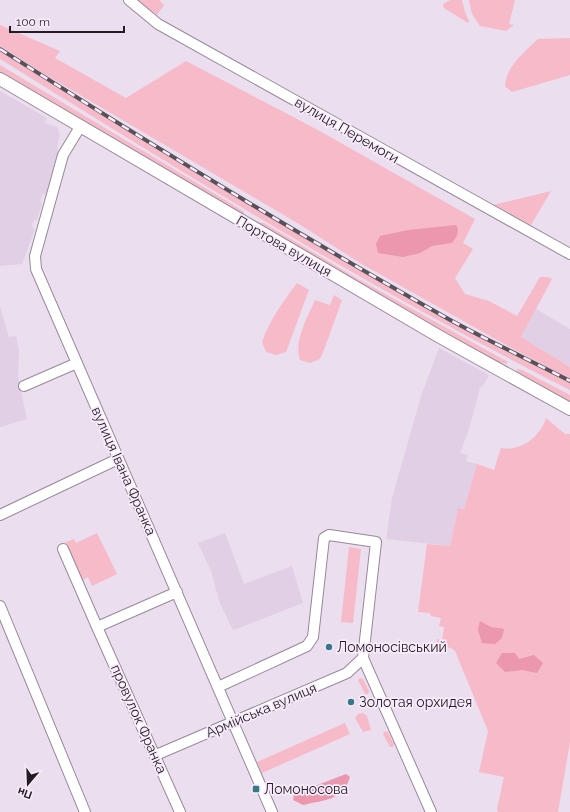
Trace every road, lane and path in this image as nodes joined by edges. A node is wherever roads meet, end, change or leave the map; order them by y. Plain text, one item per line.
1 (129, 0) edge
2 (0, 78) edge
3 (80, 127) junction
4 (570, 254) edge
5 (77, 363) junction
6 (24, 386) dead end
7 (570, 408) edge
8 (118, 459) junction
9 (0, 515) edge
10 (62, 549) dead end
11 (177, 592) junction
12 (0, 606) edge
13 (3, 622) edge
14 (97, 627) junction
15 (363, 658) junction
16 (218, 687) junction
17 (234, 722) junction
18 (156, 755) junction
19 (85, 812) edge
20 (180, 812) edge
21 (272, 812) edge
22 (430, 812) edge

1 - 4 street, вулиця Перемоги
2 - 3 main road, Портова вулиця
3 - 5 street, вулиця Івана Франка
3 - 7 main road, Портова вулиця
5 - 6 street
5 - 8 street, вулиця Івана Франка
8 - 9 street
8 - 11 street, вулиця Івана Франка
10 - 14 street, провулок Франка
11 - 14 street
11 - 16 street, вулиця Івана Франка
12 - 13 street
13 - 19 street
14 - 18 street, провулок Франка
15 - 16 street
15 - 17 street, Армійська вулиця
15 - 22 street
16 - 17 street, вулиця Івана Франка
17 - 18 street, Армійська вулиця
17 - 21 street, вулиця Івана Франка
18 - 20 street, провулок Франка

